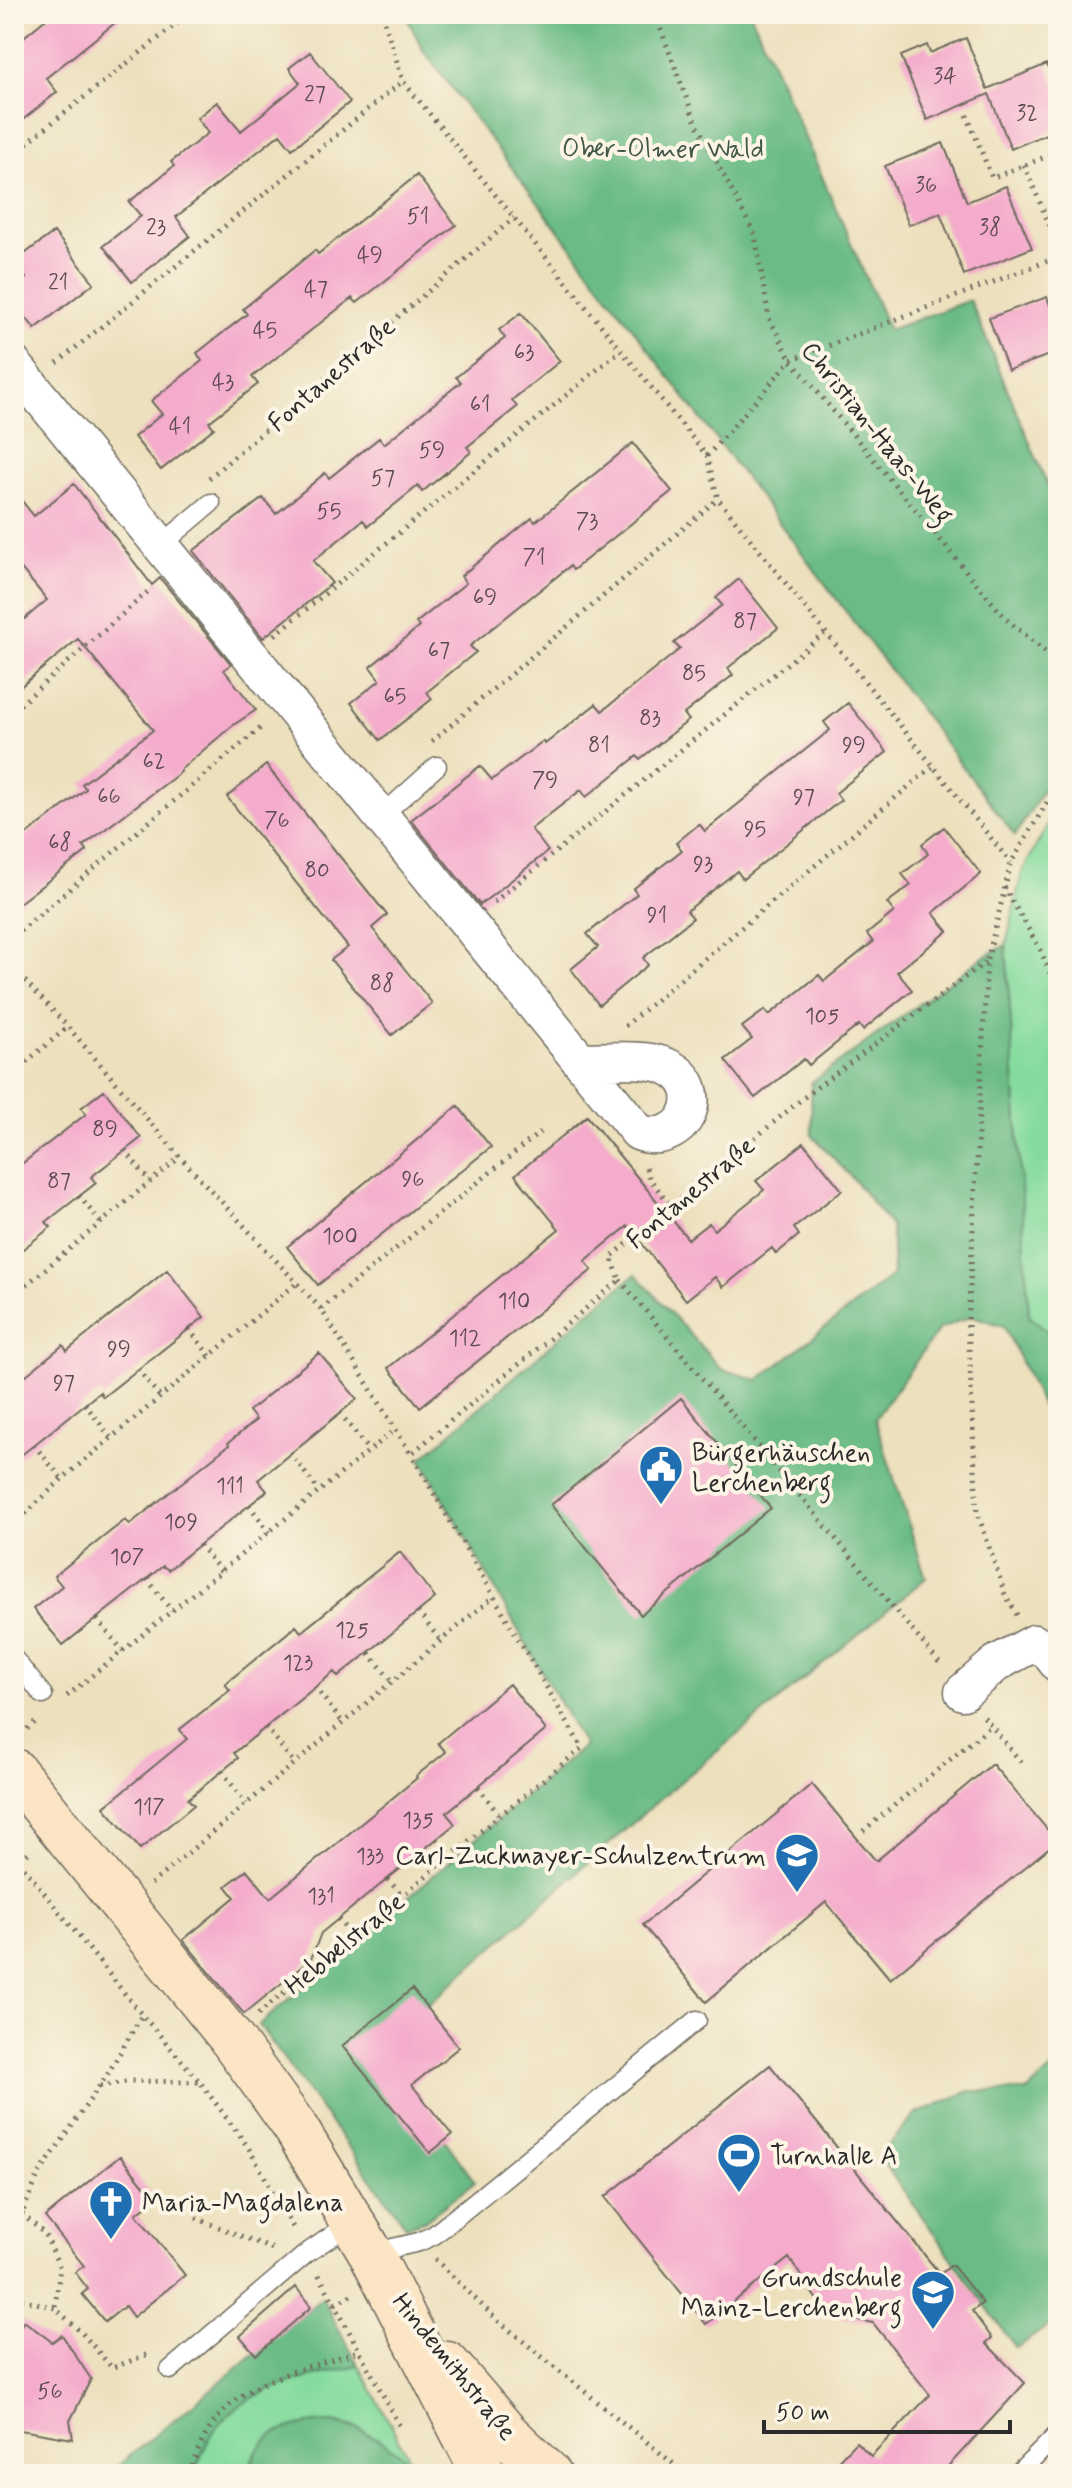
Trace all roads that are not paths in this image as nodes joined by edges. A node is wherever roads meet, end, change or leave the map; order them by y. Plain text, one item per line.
1 (22, 375) edge
2 (211, 503) dead end
3 (169, 556) junction
4 (437, 766) dead end
5 (380, 817) junction
6 (580, 1061) road end
7 (1046, 1654) edge
8 (14, 1659) edge
9 (963, 1692) road end
10 (43, 1695) dead end
11 (14, 1771) edge
12 (697, 2020) dead end
13 (369, 2251) junction
14 (170, 2370) road end
15 (1058, 2434) edge
16 (484, 2474) edge
17 (549, 2474) edge
18 (1018, 2474) edge

1 - 3 street
2 - 3 lane
3 - 5 street
4 - 5 lane
5 - 6 street
7 - 9 street
8 - 10 lane
11 - 13 street
12 - 13 lane
13 - 14 lane
13 - 16 street, Hindemithstraße
13 - 17 street, Hindemithstraße
15 - 18 lane

